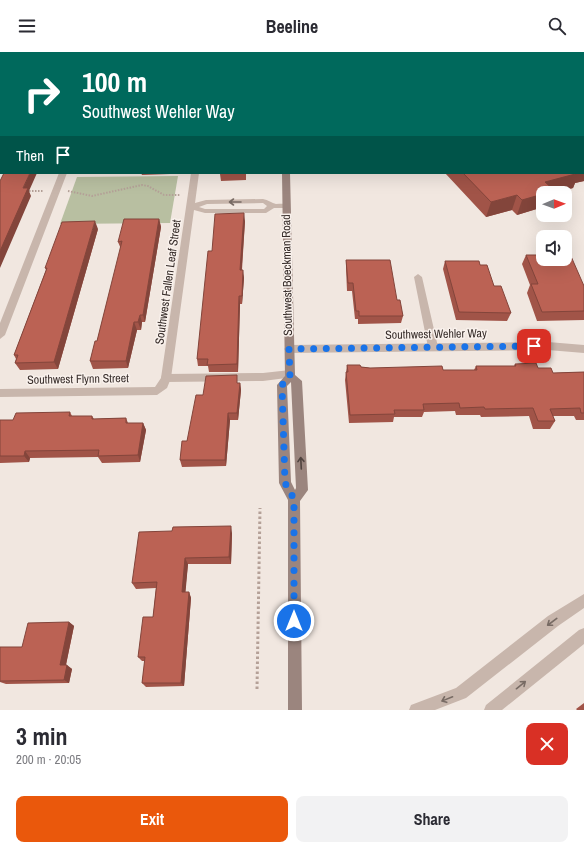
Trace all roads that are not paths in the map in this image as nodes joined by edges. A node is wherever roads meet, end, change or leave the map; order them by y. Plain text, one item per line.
1 (63, 174) edge
2 (195, 174) edge
3 (286, 174) edge
4 (286, 206) junction
5 (191, 207) junction
6 (418, 277) dead end
7 (0, 335) edge
8 (433, 347) junction
9 (289, 349) junction
10 (584, 349) edge
11 (290, 375) junction
12 (166, 378) junction
13 (157, 391) joint
14 (0, 393) edge
15 (294, 499) junction
16 (584, 600) edge
17 (584, 635) edge
18 (295, 710) edge
19 (416, 710) edge
20 (491, 710) edge

1 - 7 street
2 - 5 street, Southwest Fallen Leaf Street
3 - 4 main road, Southwest Boeckman Road
4 - 5 street
4 - 9 main road, Southwest Boeckman Road
5 - 12 street, Southwest Fallen Leaf Street
6 - 8 street
8 - 9 street, Southwest Wehler Way
8 - 10 street, Southwest Wehler Way
9 - 11 main road, Southwest Boeckman Road
11 - 12 street
11 - 15 main road, Southwest Boeckman Road
15 -> 11 main road, Southwest Boeckman Road
12 - 13 street, Southwest Fallen Leaf Street
13 - 14 street, Southwest Flynn Street
15 - 18 main road, Southwest Boeckman Road
16 -> 19 street
20 -> 17 street

